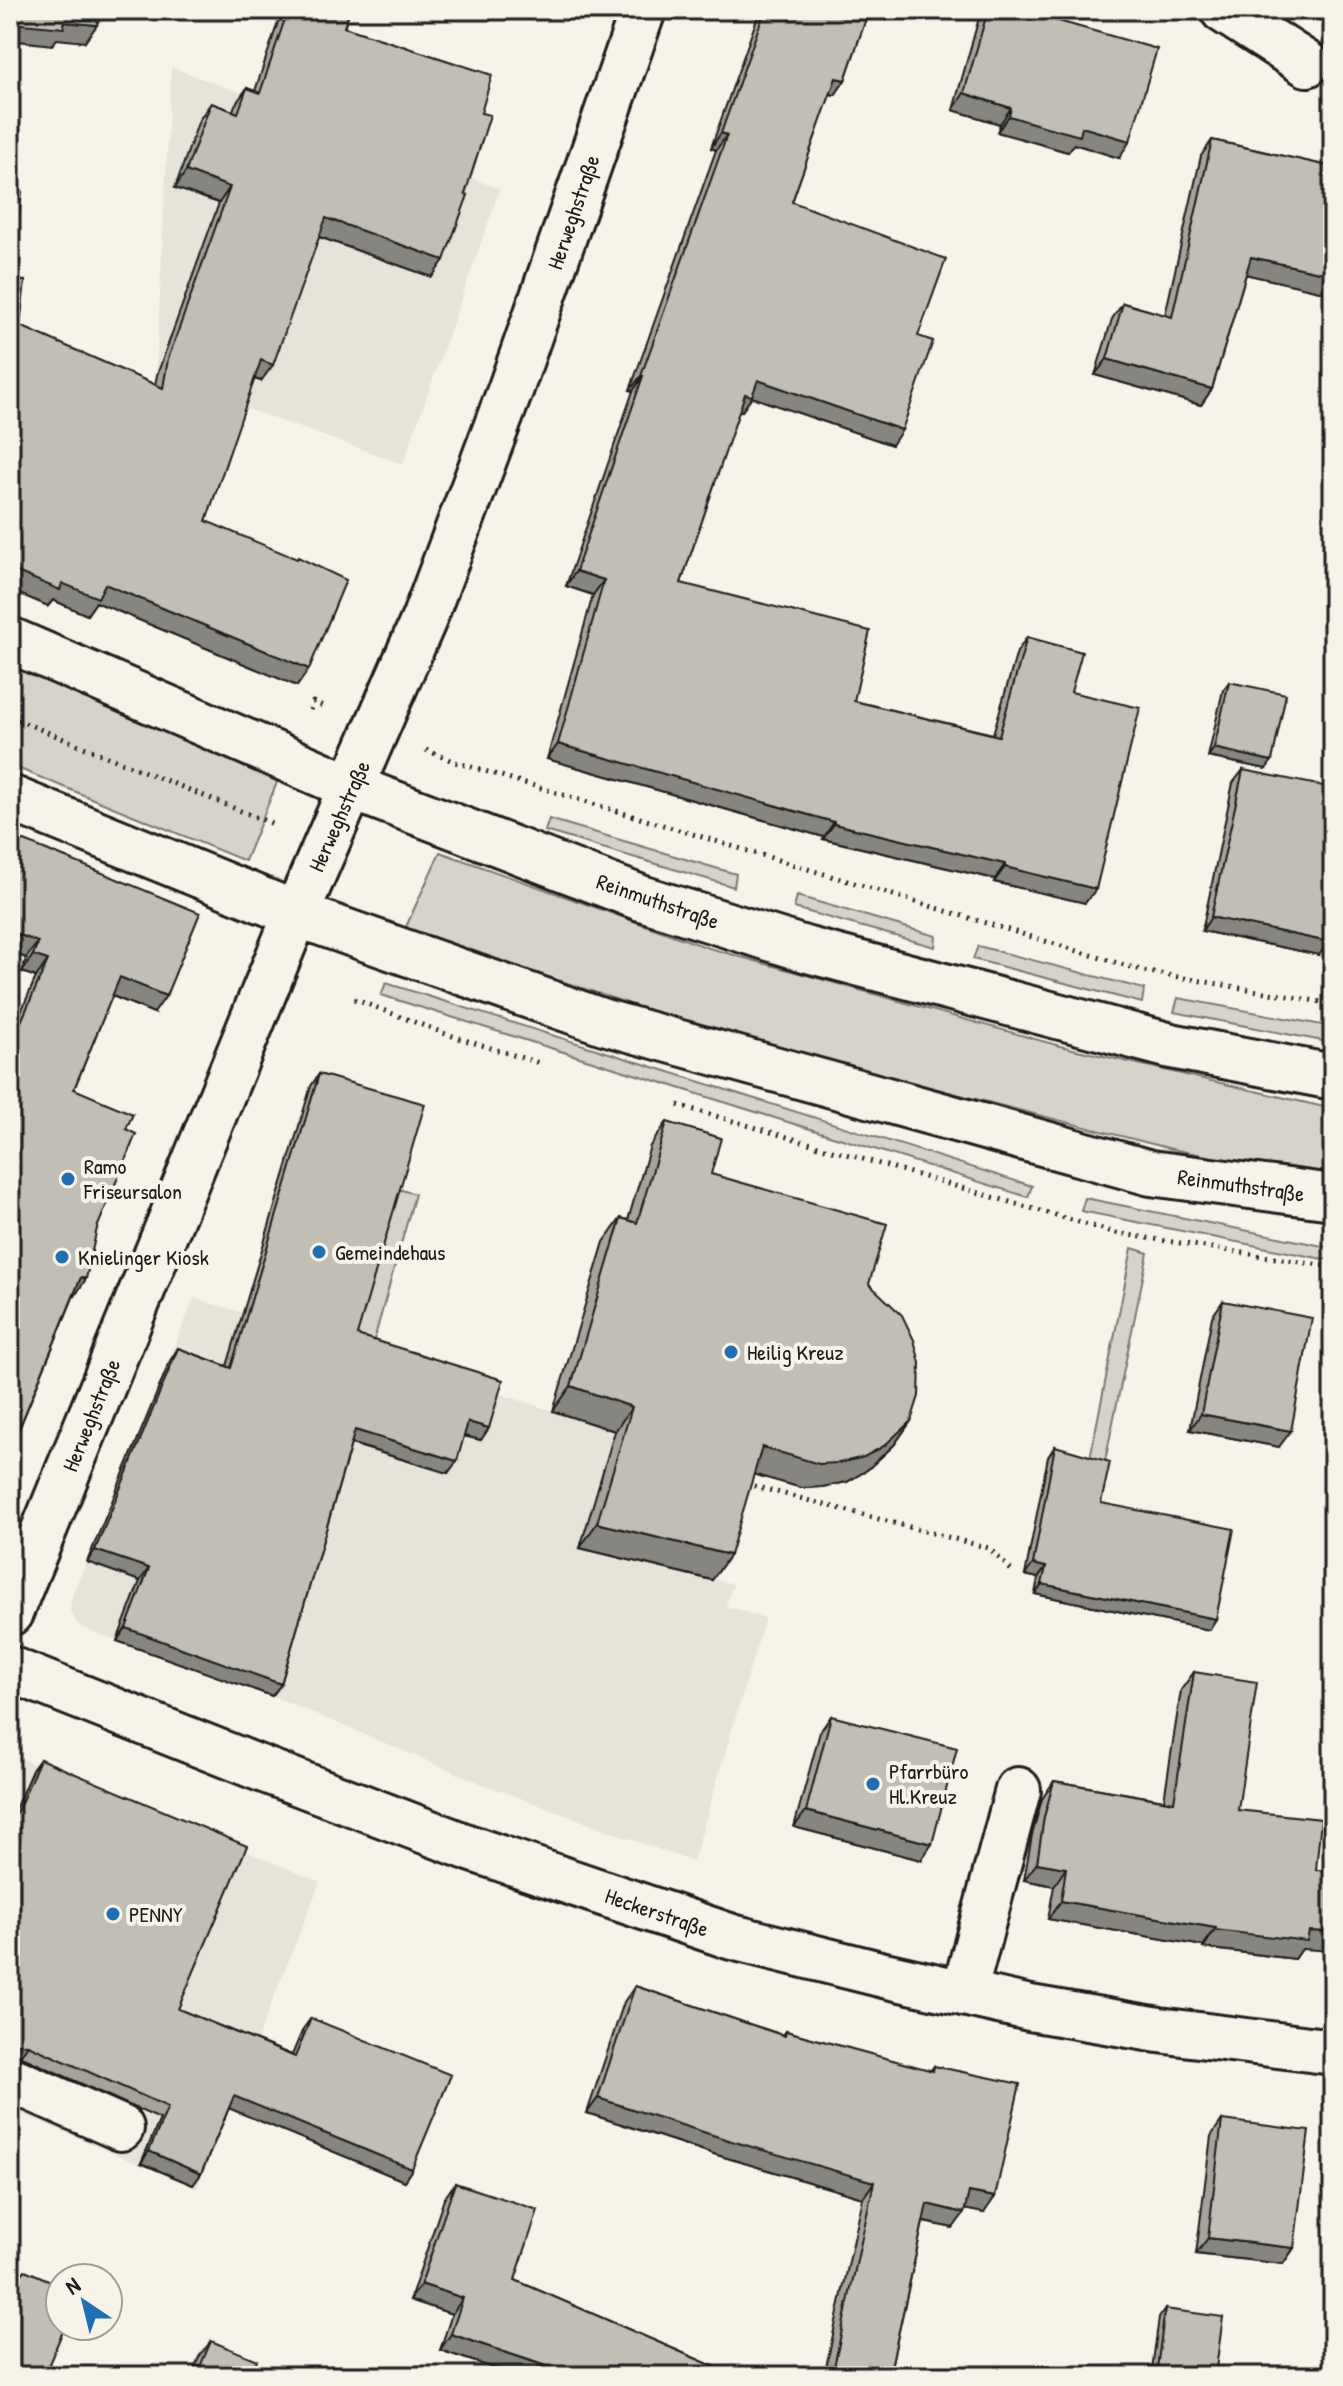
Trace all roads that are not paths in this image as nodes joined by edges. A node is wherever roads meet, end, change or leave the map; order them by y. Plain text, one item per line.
1 (643, 10) edge
2 (1223, 10) edge
3 (1307, 64) dead end
4 (10, 640) edge
5 (351, 787) junction
6 (10, 798) edge
7 (296, 914) junction
8 (1333, 1077) edge
9 (1333, 1197) edge
10 (10, 1613) edge
11 (10, 1669) edge
12 (1018, 1790) dead end
13 (964, 1993) junction
14 (1333, 2052) edge
15 (10, 2079) edge
16 (121, 2128) dead end

1 - 5 street, Herweghstraße
2 - 3 street
4 - 5 street, Reinmuthstraße
5 - 7 street, Herweghstraße
5 - 8 street, Reinmuthstraße
6 - 7 street, Reinmuthstraße
7 - 9 street, Reinmuthstraße
7 - 10 street, Herweghstraße
11 - 13 street, Heckerstraße
12 - 13 street
13 - 14 street, Heckerstraße
15 - 16 street

